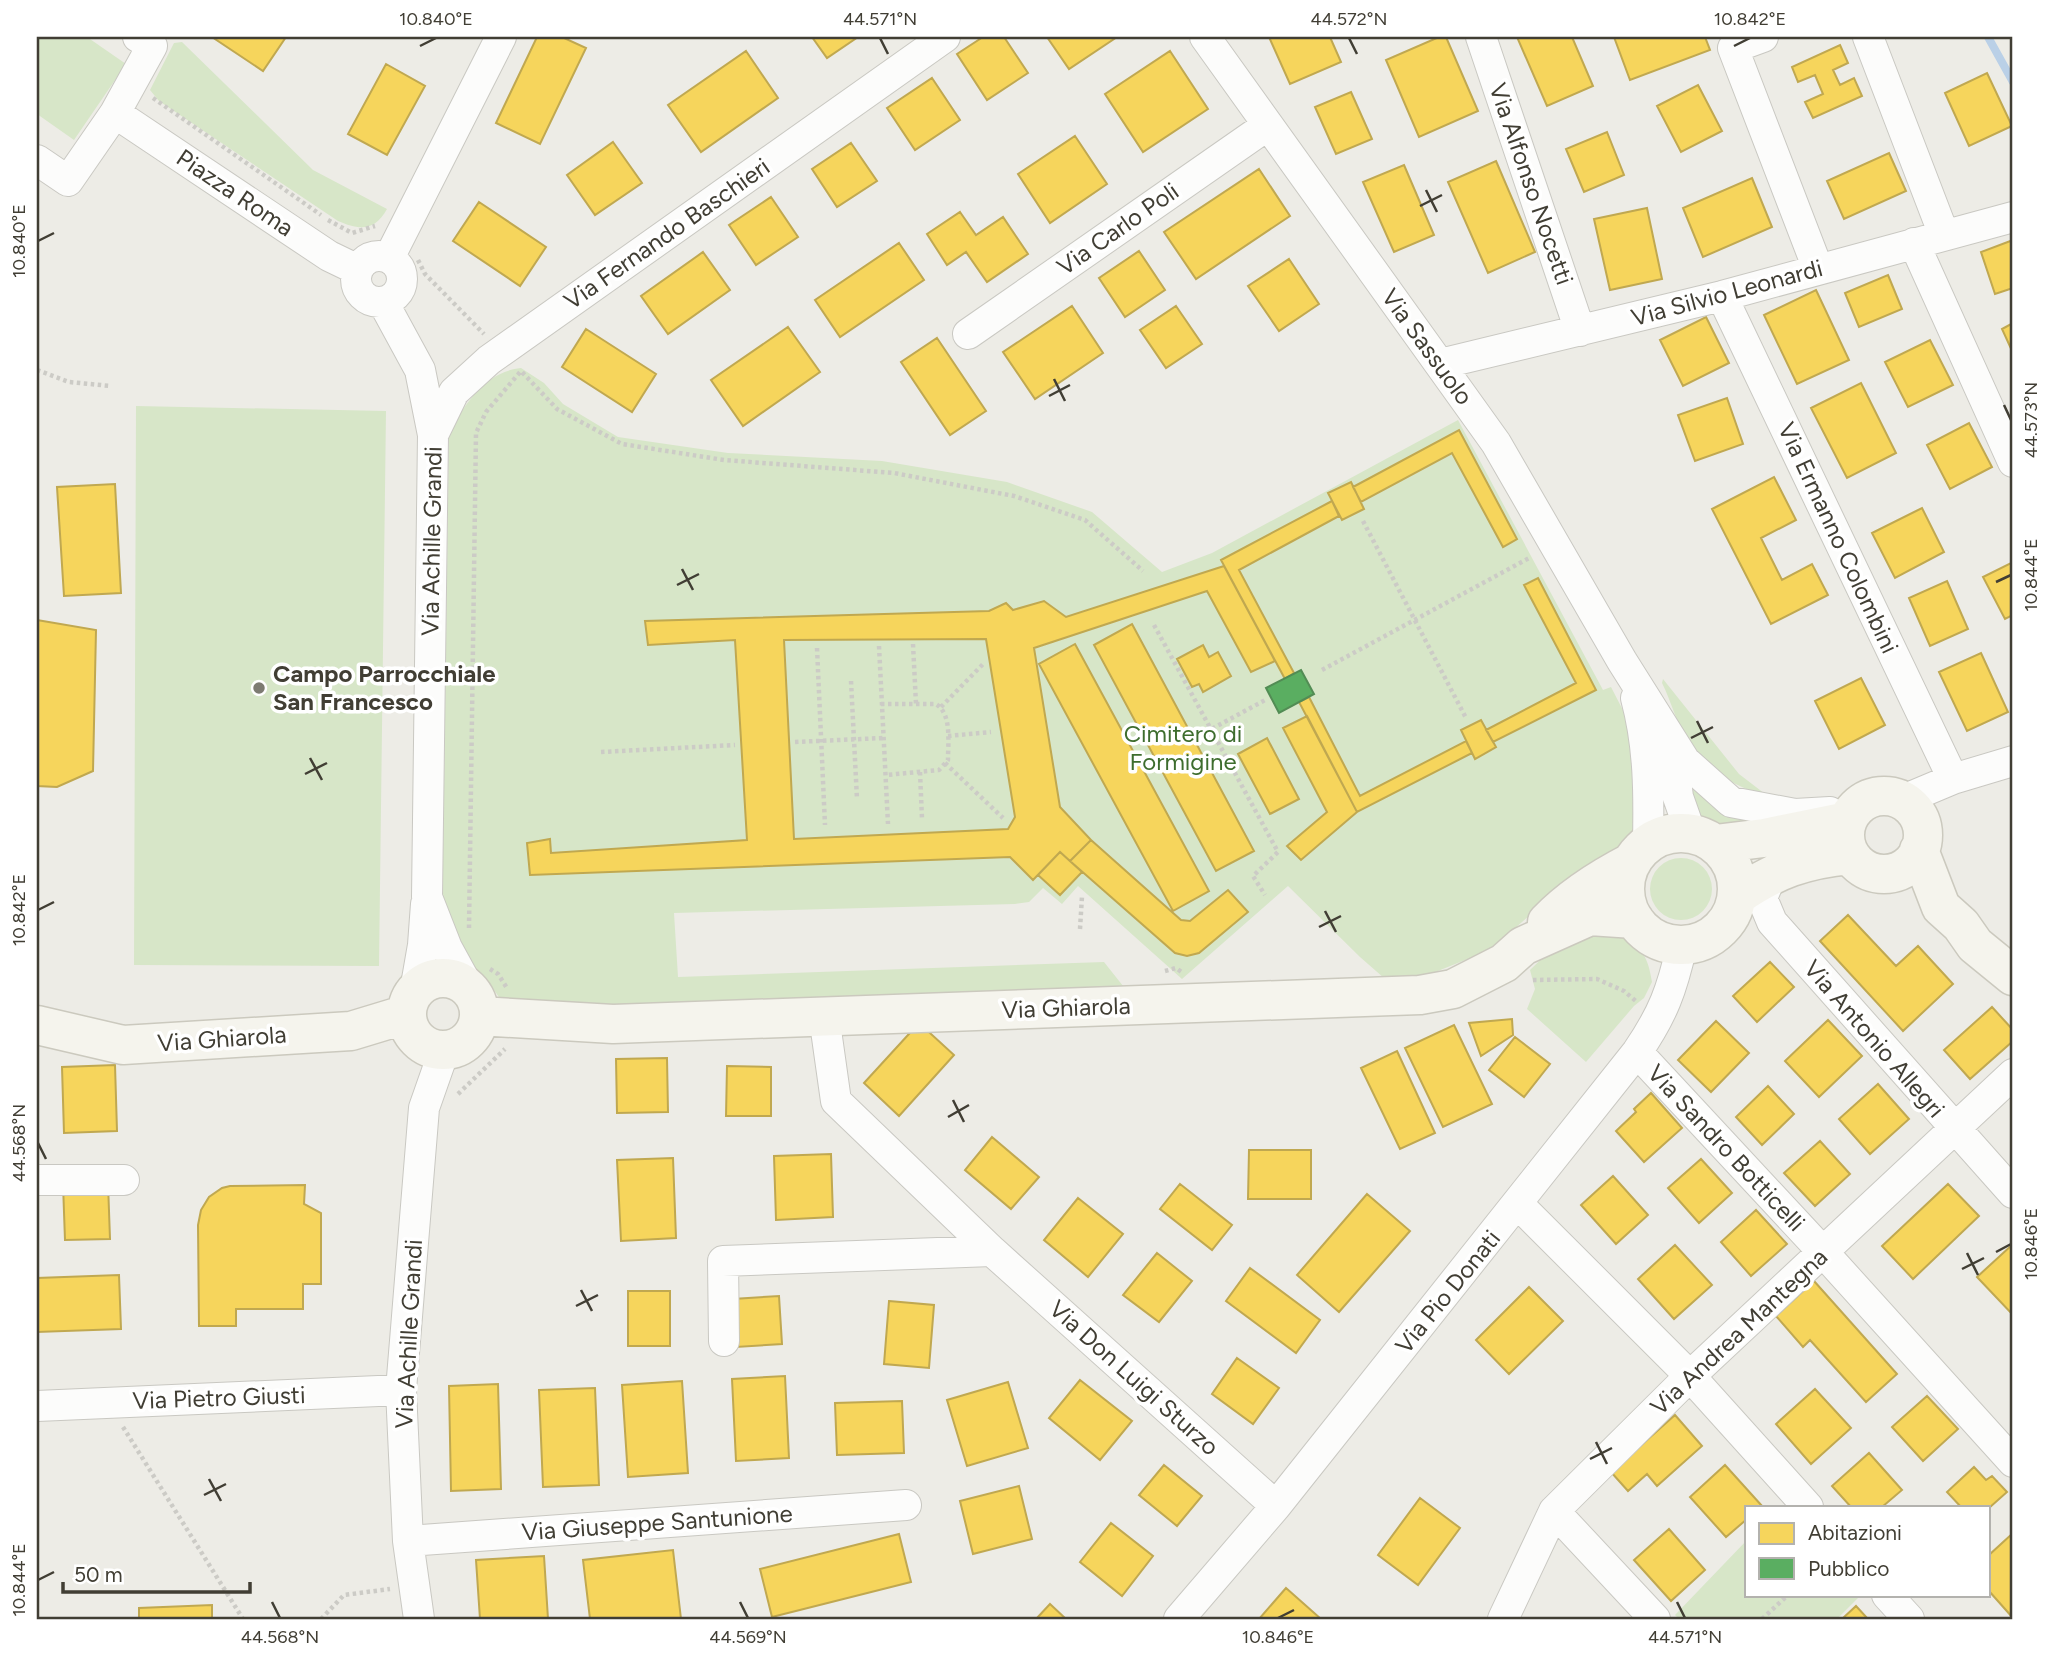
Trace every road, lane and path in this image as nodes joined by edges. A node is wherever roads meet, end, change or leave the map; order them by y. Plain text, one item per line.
1 (138, 37) edge
2 (501, 37) edge
3 (1205, 37) edge
4 (1481, 37) edge
5 (1763, 37) edge
6 (1868, 37) edge
7 (926, 42) edge
8 (146, 91) dead end
9 (115, 113) junction
10 (1268, 125) junction
11 (37, 160) edge
12 (2013, 217) edge
13 (384, 220) dead end
14 (1944, 235) junction
15 (1914, 243) junction
16 (421, 252) dead end
17 (389, 258) junction
18 (1818, 269) junction
19 (358, 270) junction
20 (1722, 296) junction
21 (383, 302) junction
22 (1580, 331) junction
23 (968, 334) dead end
24 (489, 340) dead end
25 (1440, 365) junction
26 (37, 369) edge
27 (111, 386) dead end
28 (433, 435) junction
29 (2013, 462) edge
30 (1363, 521) dead end
31 (1536, 554) dead end
32 (1143, 571) dead end
33 (1415, 620) junction
34 (1154, 625) dead end
35 (913, 644) dead end
36 (879, 646) dead end
37 (817, 648) dead end
38 (985, 662) dead end
39 (1322, 670) dead end
40 (1628, 671) junction
41 (851, 681) dead end
42 (1267, 699) dead end
43 (881, 704) junction
44 (916, 704) junction
45 (941, 708) junction
46 (1466, 719) dead end
47 (1209, 731) junction
48 (991, 732) dead end
49 (948, 736) junction
50 (883, 737) junction
51 (1670, 737) junction
52 (854, 739) junction
53 (821, 741) junction
54 (795, 742) dead end
55 (735, 745) dead end
56 (601, 752) dead end
57 (2013, 761) edge
58 (945, 762) junction
59 (920, 772) junction
60 (886, 775) junction
61 (1953, 779) junction
62 (857, 799) dead end
63 (1903, 800) junction
64 (1003, 818) dead end
65 (922, 819) dead end
66 (888, 824) dead end
67 (825, 825) dead end
68 (1703, 839) junction
69 (1857, 839) junction
70 (1919, 850) junction
71 (1640, 853) junction
72 (1772, 874) junction
73 (1265, 895) dead end
74 (1082, 896) dead end
75 (1737, 896) junction
76 (427, 897) junction
77 (1634, 919) junction
78 (1080, 929) dead end
79 (469, 930) dead end
80 (1975, 944) junction
81 (1682, 945) junction
82 (1528, 963) junction
83 (2013, 976) edge
84 (477, 990) junction
85 (509, 992) dead end
86 (411, 1002) junction
87 (1639, 1004) dead end
88 (824, 1016) junction
89 (37, 1025) edge
90 (508, 1046) dead end
91 (444, 1051) junction
92 (1637, 1052) junction
93 (2013, 1074) edge
94 (454, 1097) dead end
95 (1955, 1130) junction
96 (37, 1180) edge
97 (124, 1180) dead end
98 (2013, 1193) edge
99 (1518, 1204) junction
100 (992, 1251) junction
101 (1824, 1252) junction
102 (724, 1341) dead end
103 (1690, 1376) junction
104 (401, 1390) junction
105 (37, 1406) edge
106 (119, 1422) dead end
107 (2013, 1462) edge
108 (906, 1505) dead end
109 (1276, 1506) junction
110 (1807, 1506) edge
111 (1554, 1511) junction
112 (408, 1541) junction
113 (397, 1588) dead end
114 (1787, 1596) edge
115 (1888, 1596) edge
116 (243, 1619) edge
117 (321, 1619) edge
118 (419, 1619) edge
119 (1180, 1619) edge
120 (1503, 1619) edge
121 (1655, 1619) edge
122 (1762, 1619) edge
123 (1909, 1619) edge

1 - 9 street
2 - 17 street
3 - 10 street, Via Sassuolo
4 - 22 street, Via Alfonso Nocetti
5 - 18 street
6 - 14 street
7 - 28 street, Via Fernando Baschieri
8 - 13 path
9 - 11 street
9 - 19 street, Piazza Roma
10 - 23 street, Via Carlo Poli
10 - 25 street, Via Sassuolo
12 - 14 street, Via Silvio Leonardi
14 - 15 street, Via Silvio Leonardi
15 - 18 street, Via Silvio Leonardi
15 - 29 street
16 - 24 path
17 - 19 street
17 - 21 street
18 - 20 street, Via Silvio Leonardi
19 - 21 street
20 - 22 street, Via Silvio Leonardi
20 - 61 street, Via Ermanno Colombini
21 - 28 street, Via Achille Grandi
22 - 25 street, Via Silvio Leonardi
25 - 40 street, Via Sassuolo
26 - 27 path
28 - 76 street, Via Achille Grandi
30 - 33 path
31 - 33 path
32 - 79 path
33 - 39 path
33 - 46 path
34 - 47 path
35 - 44 path
36 - 43 path
37 - 53 path
38 - 45 path
40 - 51 street, Via Sassuolo
40 - 71 street, Via Sassuolo
41 - 52 path
42 - 47 path
43 - 44 path
43 - 50 path
44 - 45 path
45 - 49 path
47 - 73 path
48 - 49 path
49 - 58 path
50 - 52 path
50 - 60 path
51 - 68 street
51 - 69 street, Via Sassuolo
52 - 53 path
52 - 62 path
53 - 54 path
53 - 67 path
55 - 56 path
57 - 61 street
58 - 59 path
58 - 64 path
59 - 60 path
59 - 65 path
60 - 66 path
61 - 63 street
63 - 69 street
63 - 70 street
68 - 69 street
68 - 71 street
68 - 75 street
69 - 70 street
69 - 72 street
69 - 80 street
70 - 80 street
71 - 77 street
71 - 82 street
72 - 75 street
72 - 95 street, Via Antonio Allegri
74 - 78 path
75 - 81 street
76 - 84 street, Via Achille Grandi
76 - 86 street
77 - 81 street
77 - 82 street, Via Ghiarola
80 - 83 street
81 - 92 street, Via Pio Donati
82 - 87 path
82 - 88 street, Via Ghiarola
84 - 85 path
84 - 86 street, Via Ghiarola
84 - 88 street, Via Ghiarola
84 - 91 street
86 - 89 street, Via Ghiarola
86 - 91 street
88 - 100 street, Via Don Luigi Sturzo
90 - 94 path
91 - 104 street, Via Achille Grandi
92 - 99 street, Via Pio Donati
92 - 101 street, Via Sandro Botticelli
93 - 95 street, Via Andrea Mantegna
95 - 98 street, Via Antonio Allegri
95 - 101 street, Via Andrea Mantegna
96 - 97 street
99 - 103 street
99 - 109 street, Via Pio Donati
100 - 102 street
100 - 109 street, Via Don Luigi Sturzo
101 - 103 street, Via Andrea Mantegna
101 - 107 street, Via Sandro Botticelli
103 - 110 street
103 - 111 street, Via Andrea Mantegna
104 - 105 street, Via Pietro Giusti
104 - 112 street, Via Achille Grandi
106 - 116 path
108 - 112 street, Via Giuseppe Santunione
109 - 119 street, Via Pio Donati
111 - 120 street, Via Andrea Mantegna
111 - 121 street
112 - 118 street, Via Achille Grandi
113 - 117 path
114 - 122 path
115 - 123 street

